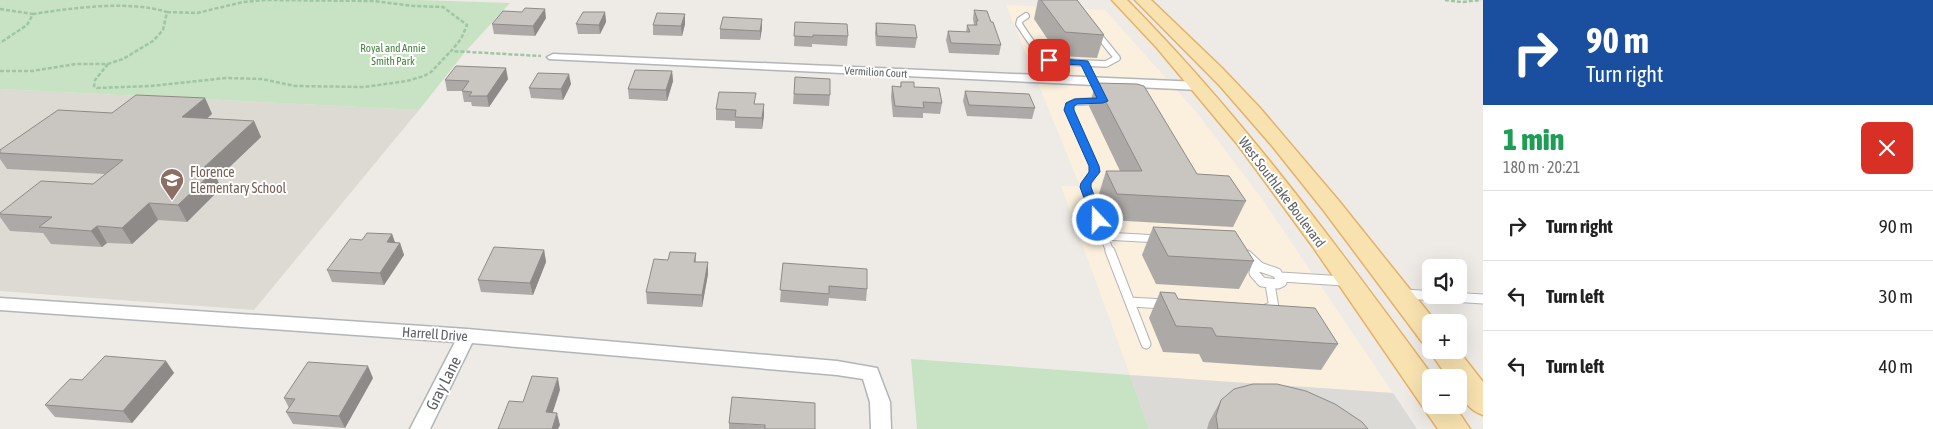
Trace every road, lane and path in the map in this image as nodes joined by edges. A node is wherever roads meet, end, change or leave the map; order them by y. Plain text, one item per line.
1 (1119, 0) edge
2 (1142, 0) edge
3 (1445, 0) edge
4 (1481, 0) edge
5 (0, 9) edge
6 (166, 12) junction
7 (33, 14) junction
8 (1026, 16) dead end
9 (1090, 25) edge
10 (0, 43) edge
11 (451, 51) junction
12 (553, 57) joint
13 (1085, 63) junction
14 (108, 64) junction
15 (0, 71) edge
16 (1094, 81) junction
17 (1200, 86) junction
18 (1104, 236) junction
19 (1170, 240) edge
20 (1241, 250) edge
21 (1260, 267) junction
22 (1282, 277) junction
23 (1350, 282) junction
24 (1270, 284) junction
25 (1400, 294) junction
26 (1483, 299) edge
27 (1130, 302) junction
28 (0, 304) edge
29 (1174, 304) edge
30 (1258, 308) edge
31 (1422, 323) edge
32 (467, 336) junction
33 (1146, 344) dead end
34 (1450, 359) edge
35 (1422, 383) edge
36 (1483, 402) edge
37 (1444, 414) edge
38 (420, 429) edge
39 (881, 429) edge
40 (1455, 429) edge

1 - 17 main road, West Southlake Boulevard
2 - 25 main road, West Southlake Boulevard
3 - 4 path
5 - 7 path
6 - 7 path
6 - 11 path
6 - 14 path
7 - 10 path
8 - 13 lane
9 - 13 lane
11 - 12 path
11 - 14 path
12 - 16 street, Vermilion Court
13 - 16 lane
14 - 15 path
16 - 17 street, Vermilion Court
16 - 18 lane
17 - 23 main road, West Southlake Boulevard
18 - 19 lane
18 - 27 lane
20 - 21 lane
21 - 22 lane
21 - 24 lane
22 - 23 lane
22 - 24 lane
23 - 25 main road
23 - 35 main road, West Southlake Boulevard
24 - 30 lane
25 - 26 lane
25 - 31 main road, West Southlake Boulevard
27 - 29 lane
27 - 33 lane
28 - 32 street, Harrell Drive
32 - 38 street, Gray Lane
32 - 39 street, Harrell Drive
34 - 36 main road
37 - 40 main road

